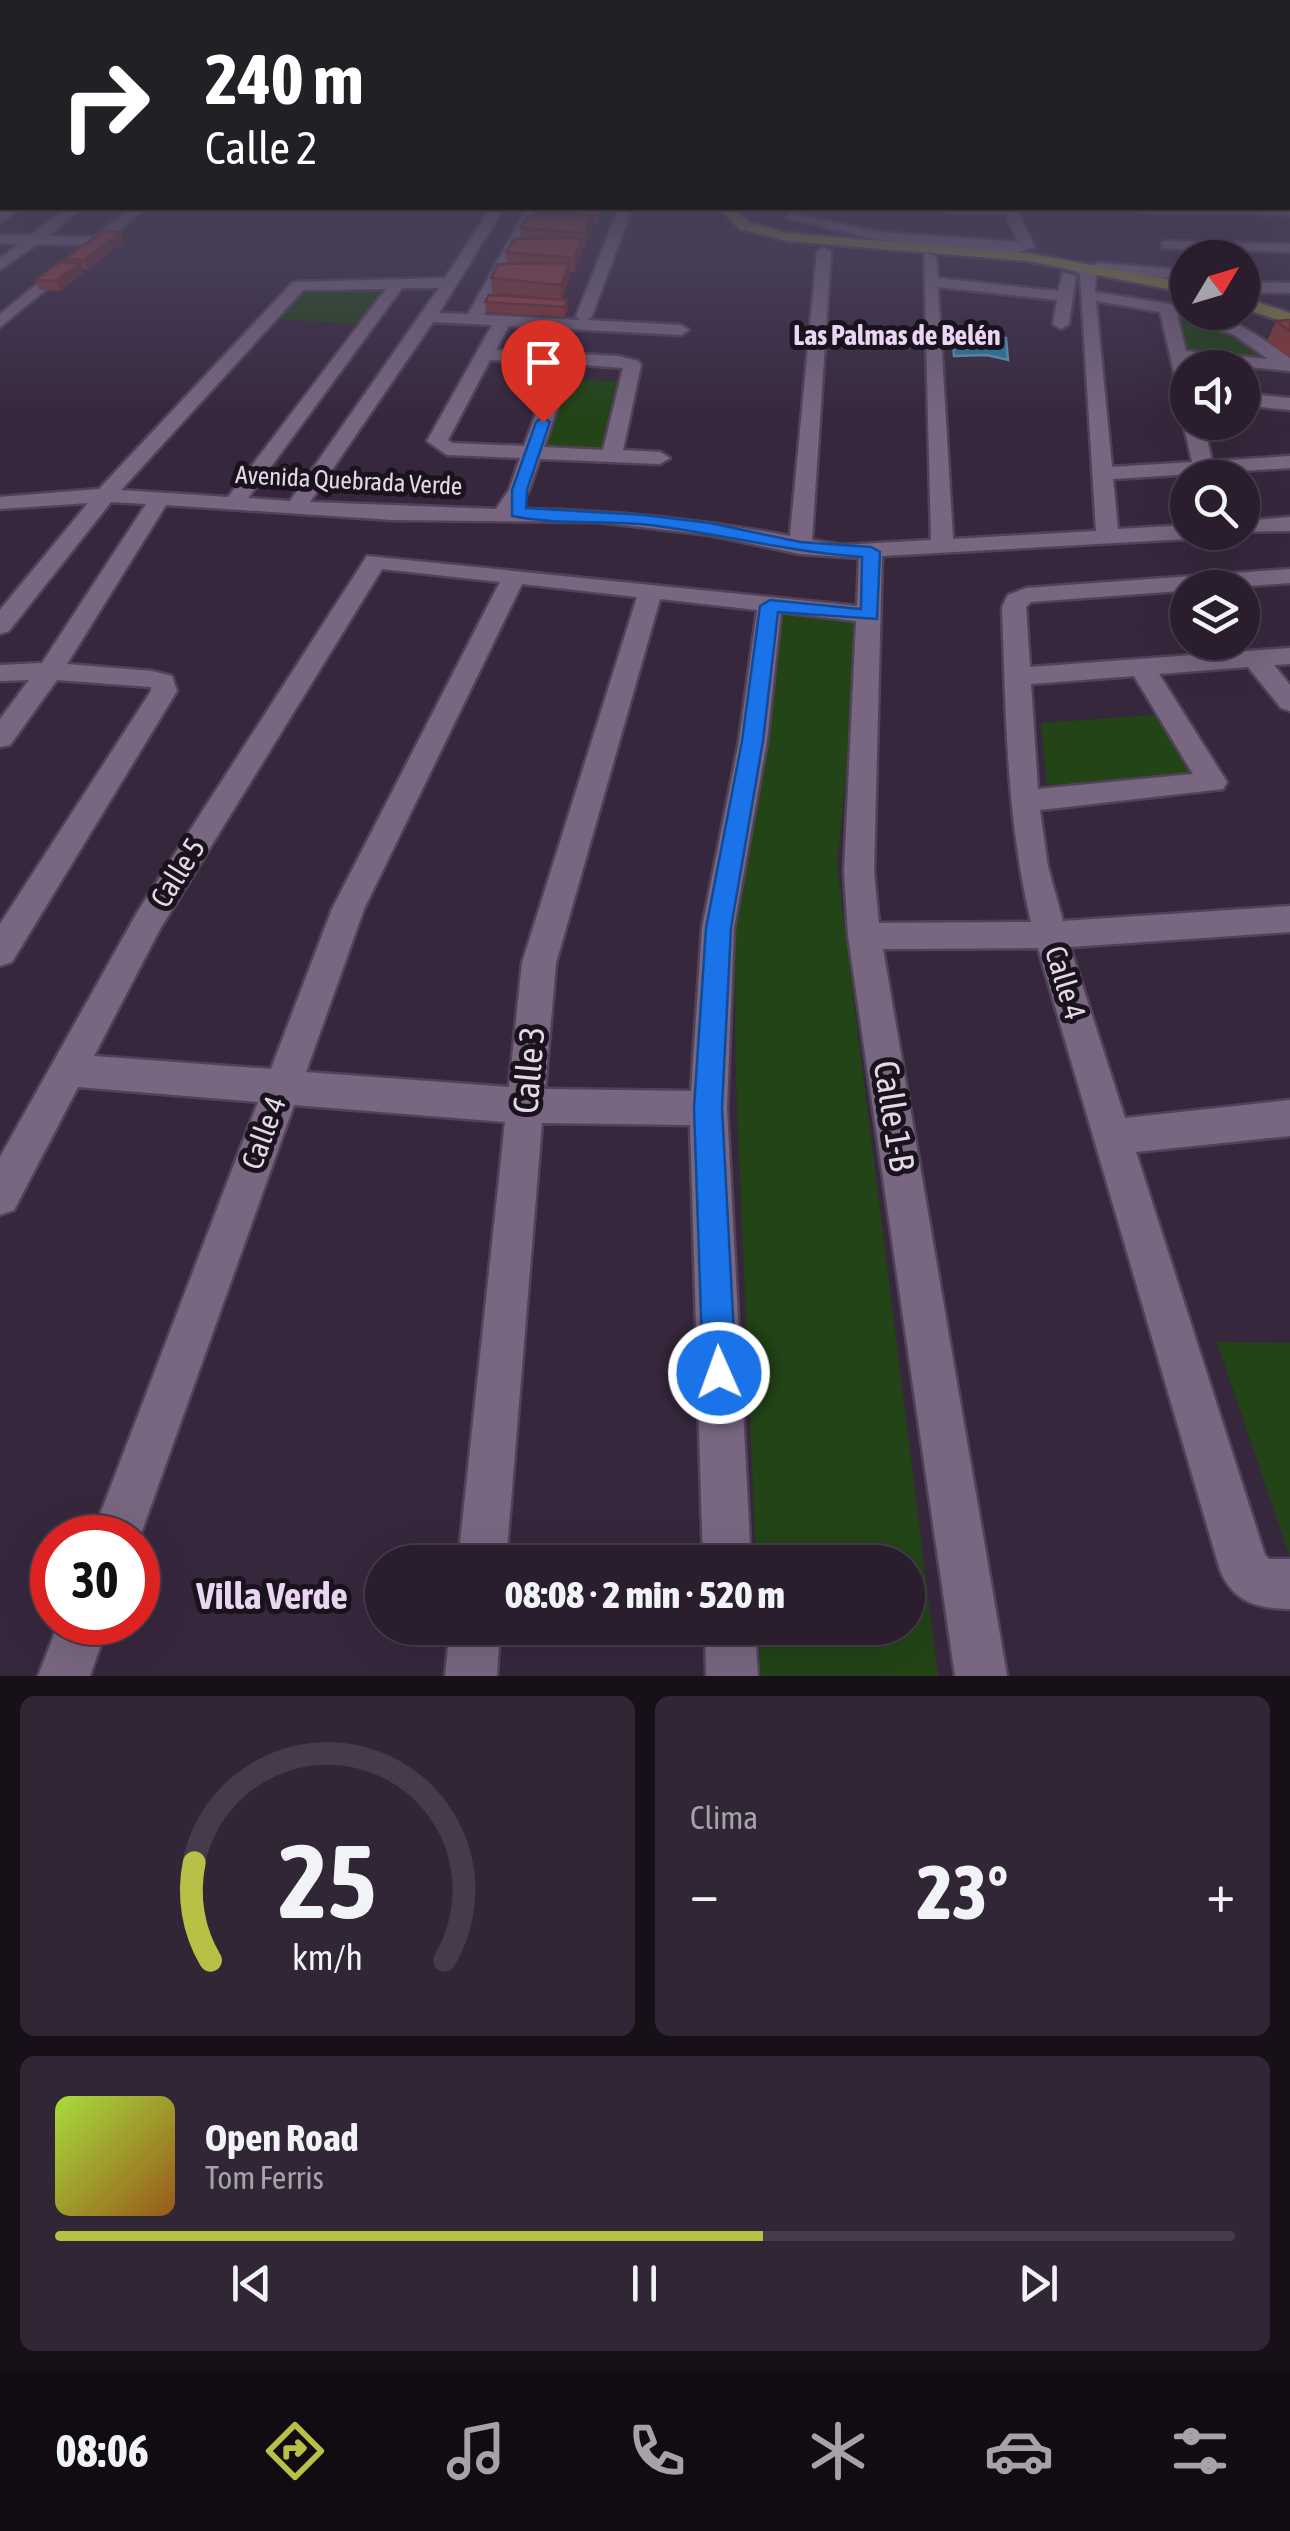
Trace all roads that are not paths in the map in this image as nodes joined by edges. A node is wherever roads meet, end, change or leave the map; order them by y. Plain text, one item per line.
1 (71, 262) edge
2 (462, 262) edge
3 (509, 262) edge
4 (601, 262) edge
5 (823, 262) edge
6 (930, 262) edge
7 (1056, 262) edge
8 (1070, 264) junction
9 (1097, 268) junction
10 (1170, 273) edge
11 (930, 282) junction
12 (449, 283) junction
13 (398, 284) junction
14 (1170, 284) edge
15 (1260, 287) edge
16 (1290, 288) edge
17 (1086, 295) junction
18 (1065, 296) junction
19 (1167, 306) junction
20 (496, 307) junction
21 (1170, 307) edge
22 (581, 308) dead end
23 (1260, 308) edge
24 (4, 316) edge
25 (428, 317) junction
26 (474, 319) junction
27 (1290, 319) edge
28 (1061, 324) dead end
29 (682, 330) dead end
30 (1237, 330) edge
31 (1177, 350) edge
32 (484, 355) junction
33 (565, 358) junction
34 (1260, 363) edge
35 (1290, 366) edge
36 (1260, 402) edge
37 (1286, 404) edge
38 (1290, 423) edge
39 (532, 453) junction
40 (612, 456) junction
41 (660, 458) dead end
42 (1290, 462) edge
43 (1260, 464) edge
44 (1170, 470) edge
45 (1102, 474) junction
46 (106, 495) junction
47 (160, 498) junction
48 (234, 503) junction
49 (0, 504) edge
50 (514, 505) junction
51 (296, 507) junction
52 (1290, 524) edge
53 (1260, 526) edge
54 (1170, 533) edge
55 (1108, 537) junction
56 (942, 545) junction
57 (800, 548) junction
58 (871, 552) junction
59 (514, 576) junction
60 (1290, 576) edge
61 (650, 592) junction
62 (770, 606) junction
63 (870, 615) junction
64 (0, 626) edge
65 (1290, 656) edge
66 (1260, 659) edge
67 (1242, 660) edge
68 (1256, 660) edge
69 (1142, 668) junction
70 (50, 671) junction
71 (0, 673) edge
72 (1020, 676) junction
73 (1290, 702) edge
74 (0, 738) edge
75 (1024, 801) junction
76 (1290, 919) edge
77 (864, 936) junction
78 (1050, 936) junction
79 (0, 952) edge
80 (68, 1070) junction
81 (281, 1088) junction
82 (526, 1106) junction
83 (708, 1108) junction
84 (1290, 1118) edge
85 (1112, 1137) junction
86 (0, 1196) edge
87 (123, 1515) edge
88 (484, 1545) edge
89 (726, 1545) edge
90 (1290, 1584) edge
91 (75, 1645) edge
92 (474, 1645) edge
93 (731, 1645) edge
94 (64, 1676) edge
95 (471, 1676) edge
96 (732, 1676) edge
97 (981, 1676) edge

1 - 24 street
2 - 12 street
3 - 20 street
4 - 22 street
5 - 57 street
6 - 11 street
7 - 8 main road
8 - 9 main road
8 - 17 street
8 - 18 street
9 - 10 street
9 - 14 main road
11 - 18 street
11 - 56 street
12 - 13 street
12 - 25 street
13 - 46 street
13 - 48 street
15 - 16 street
17 - 19 street
17 - 45 street
18 - 28 street
19 - 21 street
19 - 31 street
20 - 26 street
20 - 26 street
20 - 29 street
20 - 32 street
23 - 27 main road
25 - 26 street
25 - 51 street
30 - 35 street
32 - 33 street
32 - 39 street
33 - 39 street
33 - 40 street
34 - 35 street
36 - 37 street
37 - 38 street
39 - 40 street
39 - 50 street
40 - 41 street
42 - 43 street
44 - 45 street
45 - 55 street
46 - 47 street, Avenida Quebrada Verde
46 - 49 street, Avenida Quebrada Verde
46 - 64 street
47 - 48 street, Avenida Quebrada Verde
47 - 70 street
48 - 51 street, Avenida Quebrada Verde
50 - 51 street, Avenida Quebrada Verde
50 - 57 street, Avenida Quebrada Verde
52 - 53 street
54 - 55 street, Avenida Quebrada Verde
55 - 56 street, Avenida Quebrada Verde
56 - 58 street, Avenida Quebrada Verde
57 - 58 street, Avenida Quebrada Verde
58 - 63 street, Calle 1-B
59 - 61 street
59 - 80 street, Calle 5
59 - 81 street, Calle 4
60 - 72 street, Calle 4
61 - 62 street
61 - 82 street, Calle 3
62 - 63 street
62 - 83 street
63 - 77 street, Calle 1-B
65 - 66 street
67 - 69 street
68 - 73 street
69 - 72 street
69 - 75 street
70 - 71 street
70 - 74 street
70 - 79 street
72 - 75 street, Calle 4
75 - 78 street, Calle 4
76 - 78 street
77 - 78 street
77 - 97 street, Calle 1-B
78 - 85 street, Calle 4
80 - 81 street
80 - 86 street, Calle 5
81 - 82 street
81 - 87 street, Calle 4
82 - 83 street
82 - 88 street, Calle 3
83 - 89 street
84 - 85 street
85 - 90 street, Calle 4
91 - 94 street
92 - 95 street
93 - 96 street

